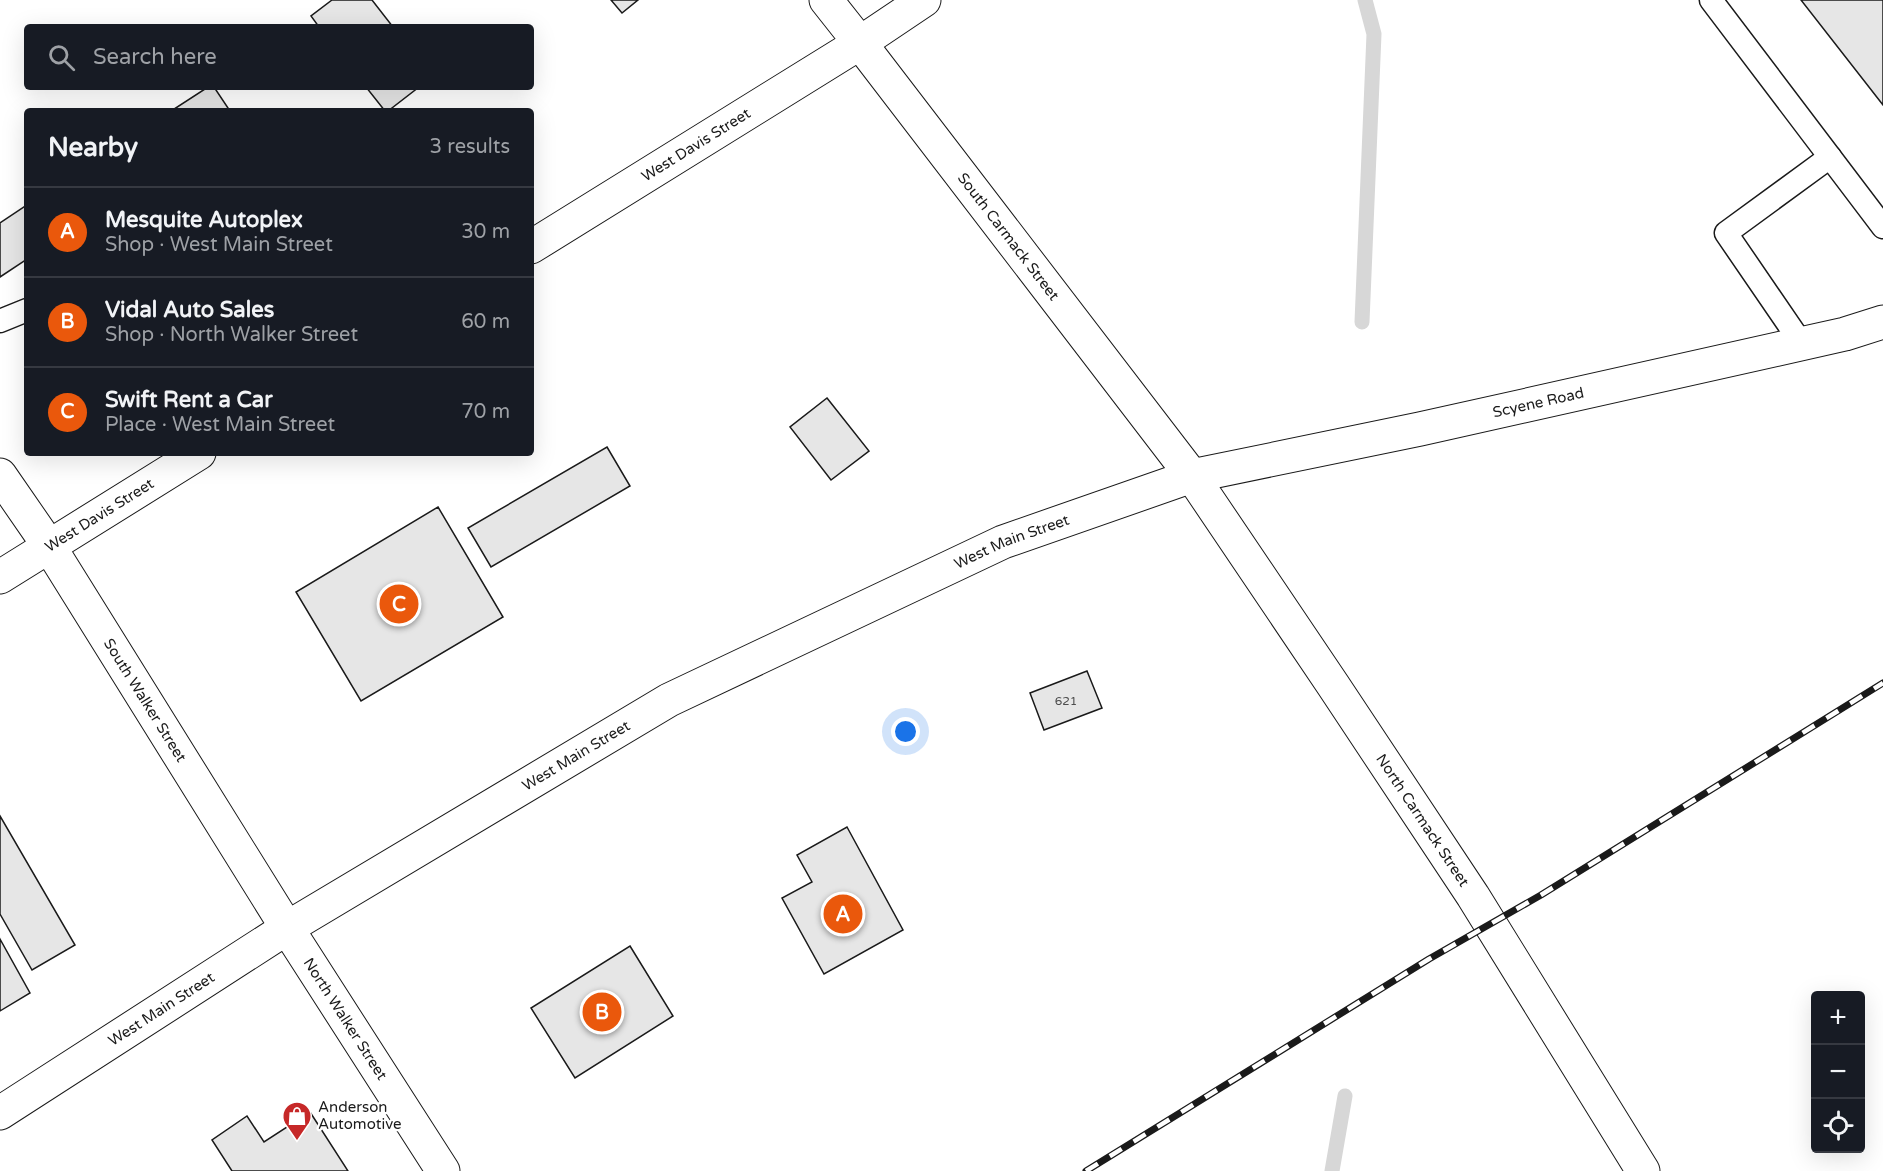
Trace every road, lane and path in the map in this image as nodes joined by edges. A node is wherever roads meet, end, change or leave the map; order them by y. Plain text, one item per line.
1 (826, 0) edge
2 (924, 0) edge
3 (1711, 0) edge
4 (860, 43) junction
5 (1830, 157) junction
6 (1883, 227) edge
7 (534, 246) edge
8 (24, 311) edge
9 (0, 321) edge
10 (1883, 322) edge
11 (1802, 344) junction
12 (195, 456) edge
13 (0, 475) edge
14 (1192, 476) junction
15 (49, 546) junction
16 (0, 577) edge
17 (287, 928) junction
18 (0, 1113) edge
19 (442, 1171) edge
20 (1643, 1171) edge

1 - 4 main road, South Carmack Street
2 - 4 main road, West Davis Street
3 - 5 lane
4 - 7 main road, West Davis Street
4 - 14 main road, South Carmack Street
5 - 6 lane
5 - 11 lane
8 - 9 lane
10 - 11 main road, Scyene Road
11 - 14 main road, Scyene Road
12 - 15 main road, West Davis Street
13 - 15 main road, South Walker Street
14 - 17 main road, West Main Street
14 - 20 main road, North Carmack Street
15 - 16 main road, West Davis Street
15 - 17 main road, South Walker Street
17 - 18 main road, West Main Street
17 - 19 main road, North Walker Street

